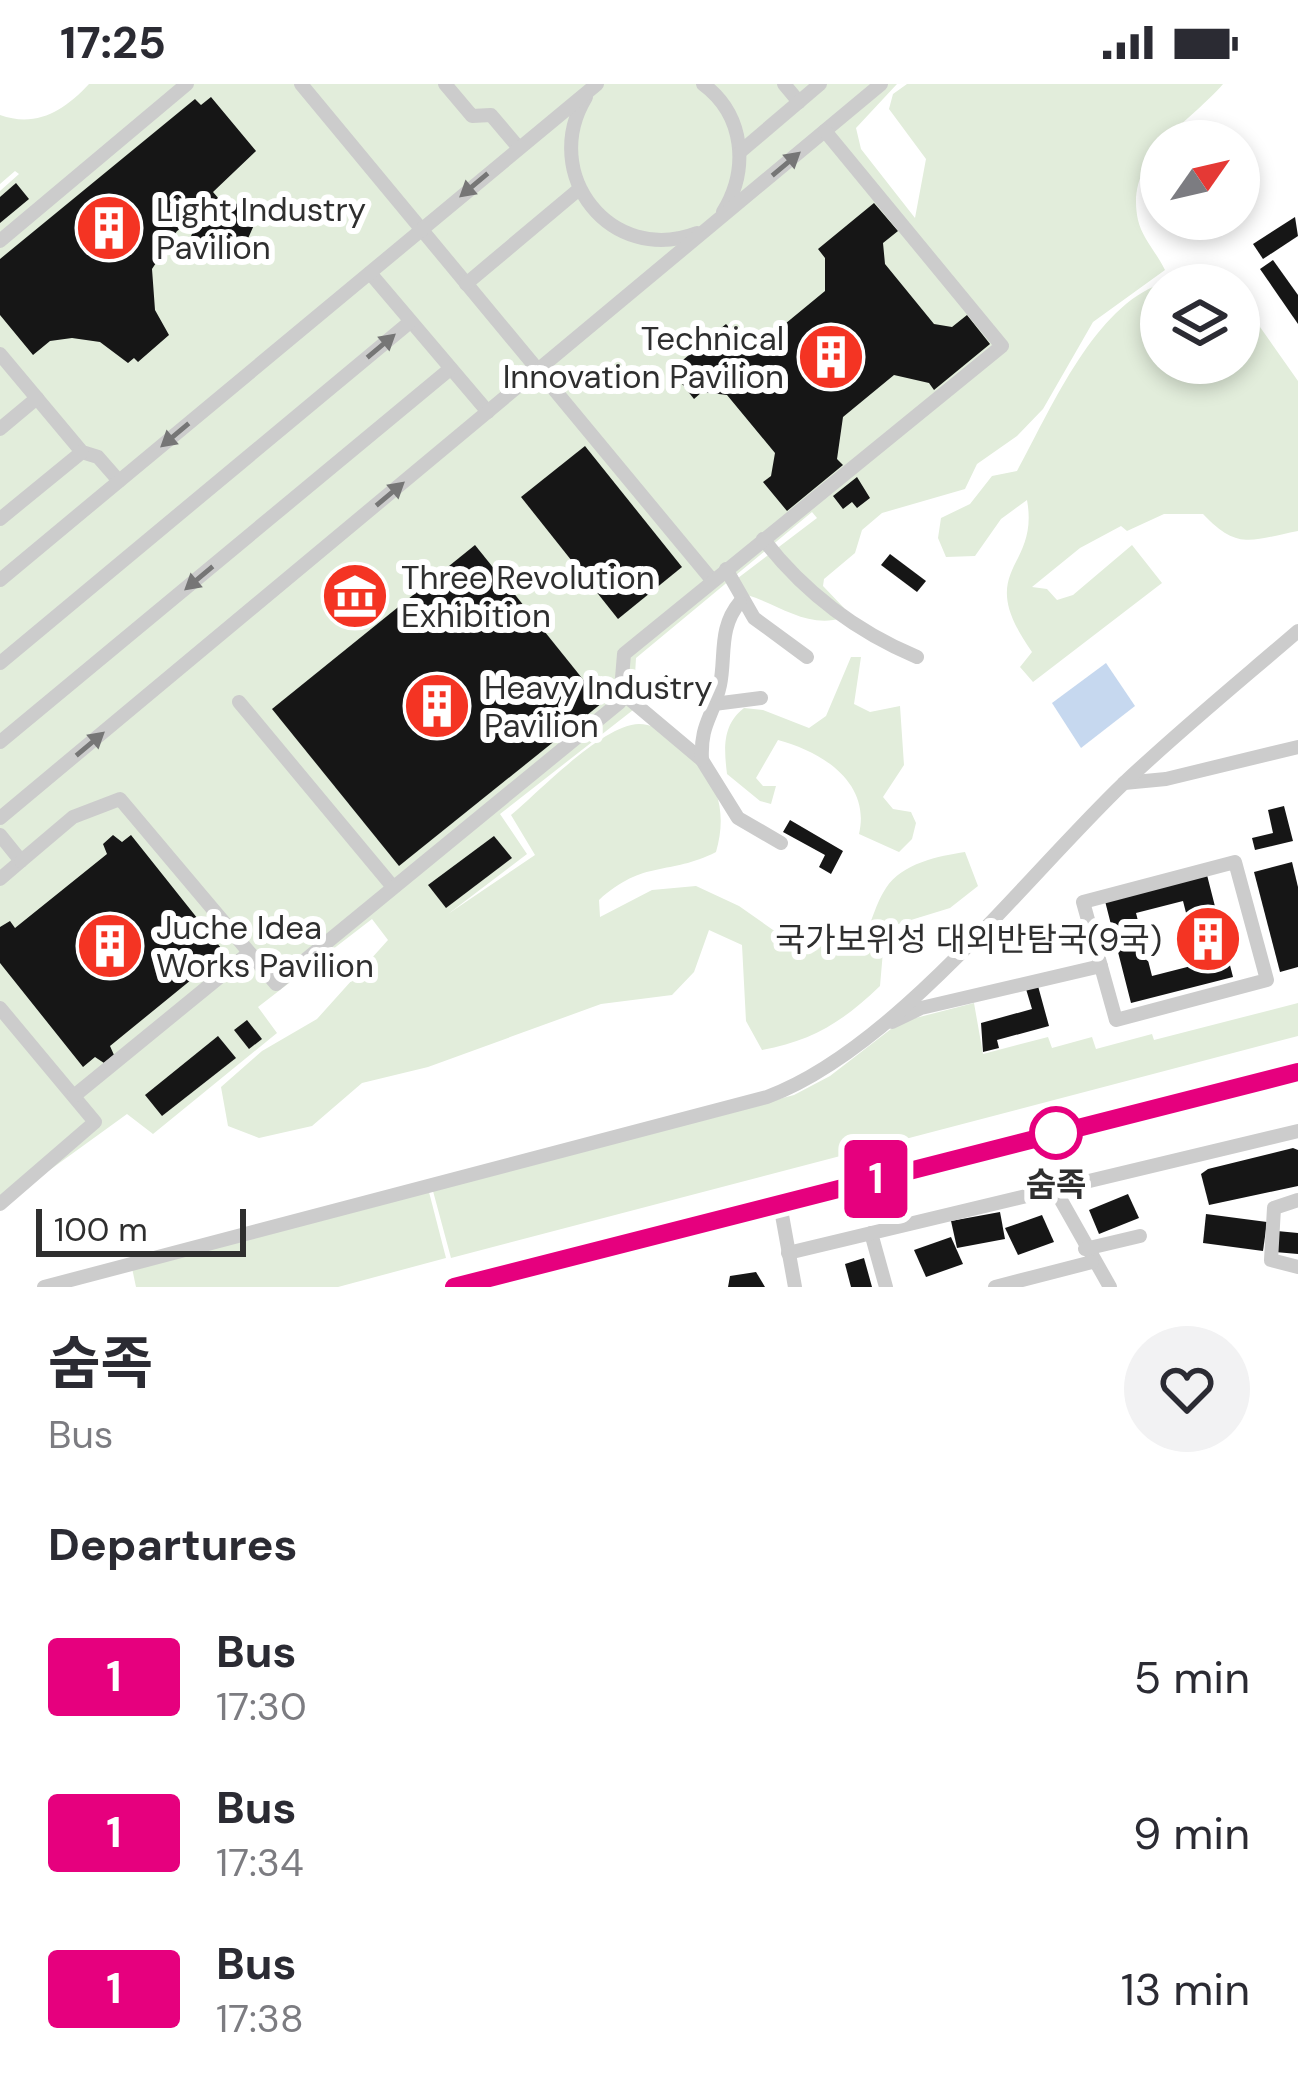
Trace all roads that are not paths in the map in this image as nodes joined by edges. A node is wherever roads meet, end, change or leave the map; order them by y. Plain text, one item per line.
1 (188, 84) edge
2 (301, 84) edge
3 (445, 84) edge
4 (597, 84) edge
5 (703, 84) edge
6 (784, 84) edge
7 (820, 84) edge
8 (881, 84) edge
9 (799, 102) junction
10 (825, 131) junction
11 (518, 148) junction
12 (740, 152) junction
13 (578, 190) junction
14 (716, 224) junction
15 (419, 231) junction
16 (0, 241) edge
17 (370, 273) junction
18 (466, 284) junction
19 (410, 322) junction
20 (0, 354) edge
21 (450, 369) junction
22 (536, 372) junction
23 (37, 398) junction
24 (488, 412) junction
25 (0, 429) edge
26 (82, 452) junction
27 (118, 481) junction
28 (0, 519) edge
29 (764, 539) junction
30 (726, 568) junction
31 (0, 580) edge
32 (712, 580) junction
33 (740, 602) junction
34 (1298, 632) edge
35 (807, 657) dead end
36 (917, 657) dead end
37 (0, 663) edge
38 (621, 692) junction
39 (761, 698) dead end
40 (238, 702) dead end
41 (714, 704) junction
42 (0, 742) edge
43 (1298, 747) edge
44 (702, 760) junction
45 (1124, 783) junction
46 (0, 818) edge
47 (0, 835) edge
48 (782, 843) dead end
49 (21, 861) junction
50 (0, 878) edge
51 (394, 887) junction
52 (249, 953) junction
53 (1101, 966) junction
54 (0, 1008) edge
55 (882, 1027) junction
56 (1298, 1072) edge
57 (74, 1096) junction
58 (1298, 1131) edge
59 (1053, 1186) junction
60 (1298, 1200) edge
61 (0, 1204) edge
62 (780, 1204) junction
63 (871, 1233) junction
64 (1140, 1236) dead end
65 (788, 1253) junction
66 (1089, 1255) junction
67 (1298, 1267) edge
68 (44, 1287) edge
69 (454, 1287) edge
70 (795, 1287) edge
71 (886, 1287) edge
72 (995, 1287) edge
73 (1110, 1287) edge

1 - 16 street
2 - 15 street
3 - 11 street
4 - 11 street
4 - 13 street
5 - 12 street
6 - 9 street
7 - 9 street
8 - 10 street
9 - 12 street
14 -> 10 street
10 - 29 street
11 -> 15 street
12 - 14 street
13 - 14 street
13 - 18 street
14 - 22 street
15 - 17 street
15 - 18 street
17 - 19 street
17 -> 27 street
18 - 22 street
19 - 21 street
37 -> 19 street
20 - 23 street
21 - 24 street
21 -> 42 street
22 - 24 street
22 - 32 street
23 - 25 street
23 - 26 street
46 -> 24 street
26 - 27 street
26 - 28 street
27 - 31 street
29 - 30 street
29 - 36 street
30 - 32 street
30 - 33 street
32 - 38 street
33 - 35 street
33 - 41 street
34 - 45 street
38 - 44 street
38 - 51 street
39 - 41 street
40 - 51 street
41 - 44 street
43 - 45 street
44 - 48 street
45 - 55 street
47 - 49 street
49 - 50 street
49 - 52 street
51 - 52 street
52 - 57 street
53 - 53 street
53 - 55 street
54 - 57 street
55 - 68 street
56 - 62 main road
57 - 61 street
58 - 59 street
59 - 63 street
59 - 66 street
60 - 67 street
62 - 65 street
62 - 69 main road
63 - 65 street
63 - 71 street
64 - 66 street
65 - 70 street
66 - 72 street
66 - 73 street

